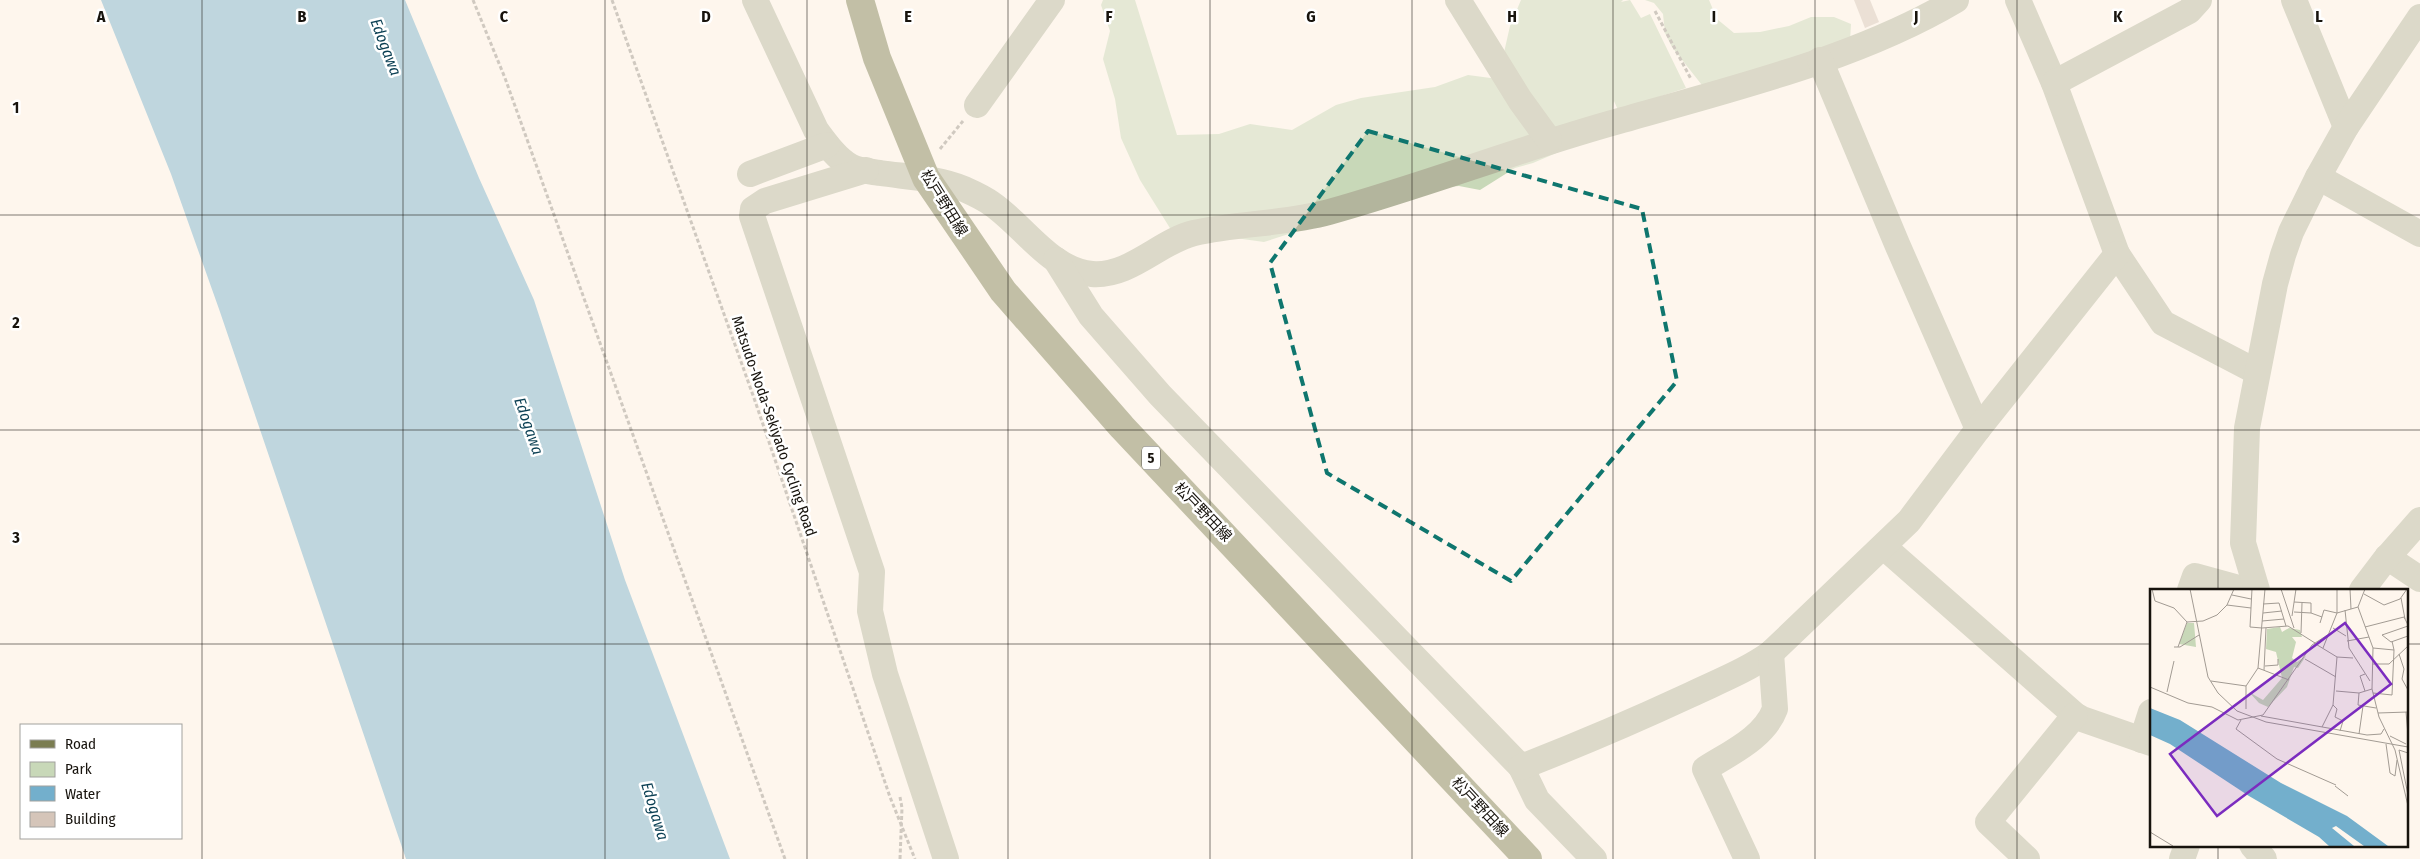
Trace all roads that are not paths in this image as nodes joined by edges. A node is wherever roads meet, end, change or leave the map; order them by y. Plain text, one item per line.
1 (755, 0) edge
2 (860, 0) edge
3 (1052, 0) edge
4 (1458, 0) edge
5 (1956, 0) edge
6 (2018, 0) edge
7 (2199, 0) edge
8 (2294, 0) edge
9 (2420, 17) edge
10 (1820, 60) junction
11 (2054, 83) junction
12 (977, 105) road end
13 (2346, 127) junction
14 (1549, 140) junction
15 (827, 145) junction
16 (866, 170) junction
17 (750, 174) dead end
18 (2318, 177) junction
19 (926, 178) junction
20 (2420, 234) edge
21 (2117, 254) junction
22 (1056, 260) junction
23 (2257, 372) junction
24 (1978, 429) junction
25 (2420, 520) edge
26 (1884, 547) junction
27 (2387, 557) junction
28 (2420, 579) edge
29 (2190, 589) edge
30 (2242, 589) edge
31 (2257, 589) edge
32 (2363, 589) edge
33 (1771, 653) junction
34 (2075, 715) junction
35 (2150, 720) edge
36 (2147, 742) edge
37 (1521, 767) junction
38 (2188, 846) edge
39 (2253, 846) edge
40 (946, 859) edge
41 (1528, 859) edge
42 (1594, 859) edge
43 (1747, 859) edge
44 (2026, 859) edge
45 (2182, 859) edge
46 (2264, 859) edge

1 - 15 street
2 - 19 main road, 松戸野田線 / 5
3 - 12 street
4 - 14 street
5 - 10 street
6 - 11 street
7 - 11 street
8 - 13 street
9 - 13 street
10 - 14 street
10 - 24 street
11 - 21 street
13 - 18 street
14 - 22 street
15 - 16 street
15 - 17 street
16 - 19 street
16 - 40 street
18 - 20 street
18 - 23 street
19 - 22 street
19 - 41 main road, 松戸野田線 / 5
21 - 23 street
21 - 24 street
22 - 37 street
23 - 31 street
24 - 26 street
25 - 27 street
26 - 33 street
26 - 34 street
27 - 28 street
27 - 32 street
29 - 30 street
33 - 37 street
33 - 43 street
34 - 36 street
34 - 44 street
35 - 36 street
37 - 42 street
38 - 45 street
39 - 46 street

